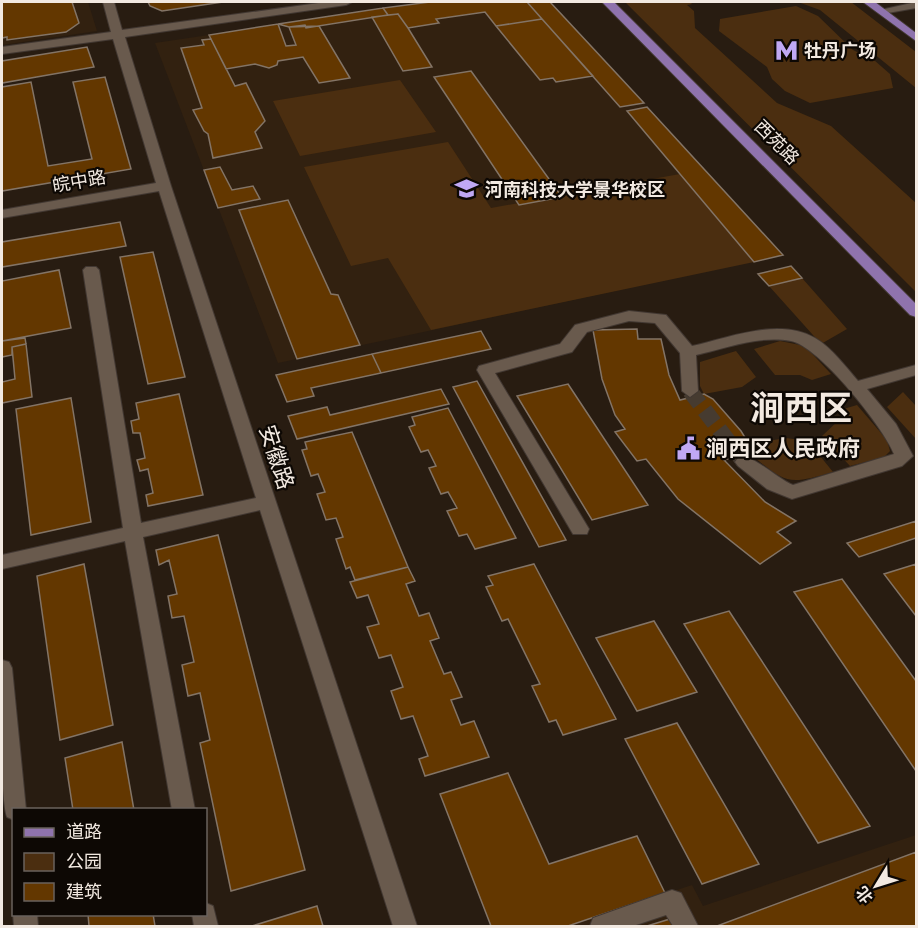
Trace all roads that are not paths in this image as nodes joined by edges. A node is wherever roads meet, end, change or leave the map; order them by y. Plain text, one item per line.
1 (108, 2) edge
2 (346, 2) edge
3 (608, 2) edge
4 (869, 2) edge
5 (916, 5) edge
6 (882, 11) junction
7 (119, 34) junction
8 (916, 38) edge
9 (2, 51) edge
10 (164, 186) junction
11 (2, 214) edge
12 (91, 270) dead end
13 (916, 312) edge
14 (688, 352) junction
15 (916, 370) edge
16 (855, 387) junction
17 (690, 391) tunnel mouth
18 (744, 462) tunnel mouth
19 (266, 502) junction
20 (580, 530) dead end
21 (133, 532) junction
22 (2, 562) edge
23 (2, 668) edge
24 (15, 808) edge
25 (184, 808) edge
26 (405, 927) edge
27 (602, 927) edge
28 (686, 927) edge

1 - 7 street, 安徽路
2 - 7 street
3 - 13 main road, 西苑路
4 - 6 main road
5 - 6 street
6 - 8 main road
7 - 9 street
7 - 10 street, 安徽路
10 - 11 street, 皖中路
10 - 19 street, 安徽路
12 - 21 street
14 - 16 street
14 - 17 street
14 - 20 street
15 - 16 street
16 - 18 street
19 - 21 street
19 - 26 street, 安徽路
21 - 22 street
21 - 25 street
23 - 24 street
27 - 28 street

